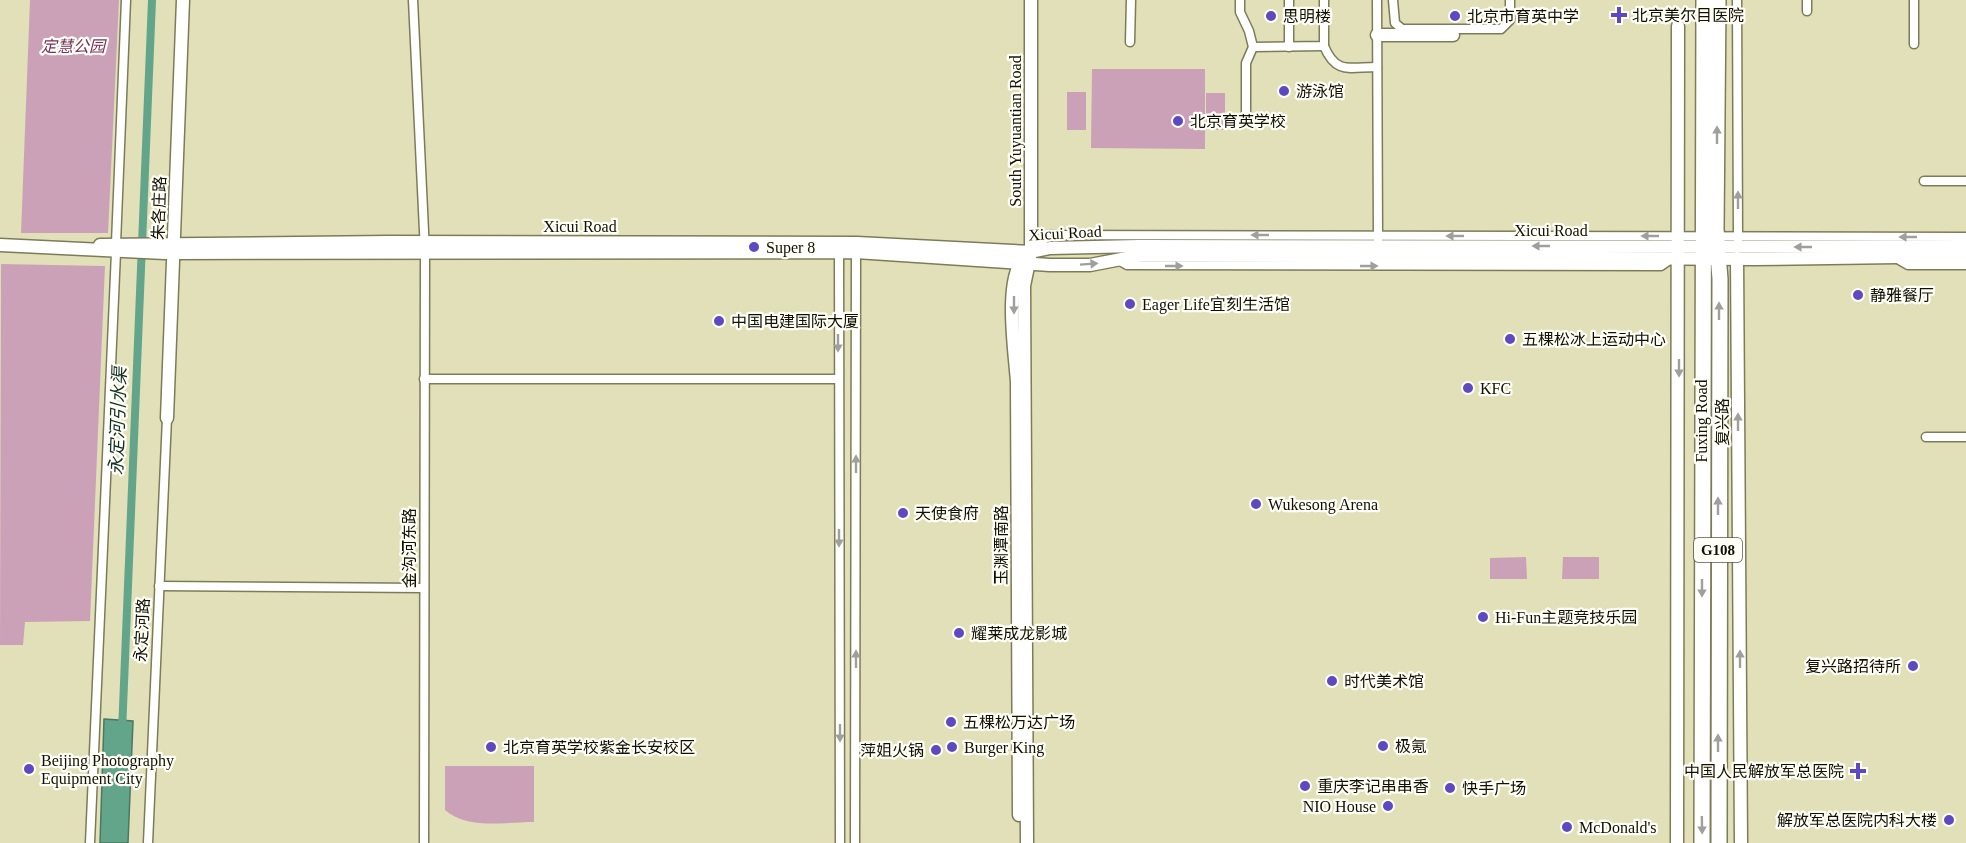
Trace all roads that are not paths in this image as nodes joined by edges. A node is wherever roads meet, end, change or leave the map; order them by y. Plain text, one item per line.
1 (126, 0) edge
2 (183, 0) edge
3 (413, 0) edge
4 (1031, 0) edge
5 (1131, 0) edge
6 (1240, 0) edge
7 (1289, 0) edge
8 (1324, 0) edge
9 (1377, 0) edge
10 (1393, 0) edge
11 (1510, 0) edge
12 (1704, 0) edge
13 (1718, 0) edge
14 (1737, 0) edge
15 (1807, 0) edge
16 (1914, 0) edge
17 (1807, 11) dead end
18 (1678, 26) dead end
19 (1377, 35) junction
20 (1453, 35) dead end
21 (1130, 42) dead end
22 (1914, 44) dead end
23 (1324, 46) junction
24 (1253, 47) junction
25 (1289, 47) junction
26 (1377, 67) junction
27 (1246, 113) dead end
28 (1924, 181) dead end
29 (1966, 181) edge
30 (1966, 237) edge
31 (0, 245) edge
32 (1378, 246) junction
33 (1711, 246) junction
34 (119, 247) junction
35 (424, 247) junction
36 (1737, 247) junction
37 (1966, 247) edge
38 (169, 248) junction
39 (839, 248) junction
40 (856, 248) junction
41 (1677, 249) junction
42 (1966, 256) edge
43 (1895, 258) junction
44 (1027, 259) junction
45 (1118, 260) junction
46 (1966, 265) edge
47 (424, 379) junction
48 (838, 379) junction
49 (167, 418) joint
50 (1926, 437) dead end
51 (1966, 437) edge
52 (159, 586) junction
53 (424, 588) junction
54 (90, 843) edge
55 (148, 843) edge
56 (424, 843) edge
57 (840, 843) edge
58 (855, 843) edge
59 (1019, 843) edge
60 (1027, 843) edge
61 (1677, 843) edge
62 (1702, 843) edge
63 (1719, 843) edge
64 (1740, 843) edge

1 - 34 street
2 - 38 street, 朱各庄路
3 - 35 street, 金沟河东路
4 - 44 street, South Yuyuantian Road
5 - 21 street
6 - 24 street
7 - 25 street
8 - 23 street
9 - 19 street
10 - 11 street
12 - 33 highway, Fuxing Road / G108
33 -> 13 highway, Fuxing Road / G108
36 -> 14 street, 复兴路
15 - 17 street
16 - 22 street
18 - 41 street
19 - 20 street
19 - 26 street
23 - 25 street
23 - 26 street
24 - 25 street
24 - 27 street
26 - 32 street
28 - 29 street
30 -> 36 street
31 - 34 street, Xicui Road
32 - 41 street, Xicui Road
41 -> 32 street
32 -> 44 street, Xicui Road
32 - 45 street, Xicui Road
33 - 36 street, Xicui Road
33 - 36 street
33 - 41 street, Xicui Road
33 -> 62 highway, Fuxing Road / G108
63 -> 33 highway, Fuxing Road / G108
34 - 38 street, Xicui Road
34 - 54 street
35 - 38 street, Xicui Road
35 - 39 street, Xicui Road
35 - 47 street, 金沟河东路
37 -> 36 street, Xicui Road
36 - 43 street, Xicui Road
64 -> 36 street, 复兴路
38 - 49 street, 朱各庄路
39 - 40 street, Xicui Road
39 -> 48 street
40 - 44 street, Xicui Road
58 -> 40 street
45 -> 41 street
41 -> 61 street
42 - 43 street, Xicui Road
43 - 46 street
44 -> 45 street, Xicui Road
44 -> 59 street, 玉渊潭南路
44 - 60 street, 玉渊潭南路
47 - 48 street
47 - 53 street, 金沟河东路
48 -> 57 street
49 - 52 street, 永定河路
50 - 51 street
52 - 53 street
52 - 55 street, 永定河路
53 - 56 street, 金沟河东路

